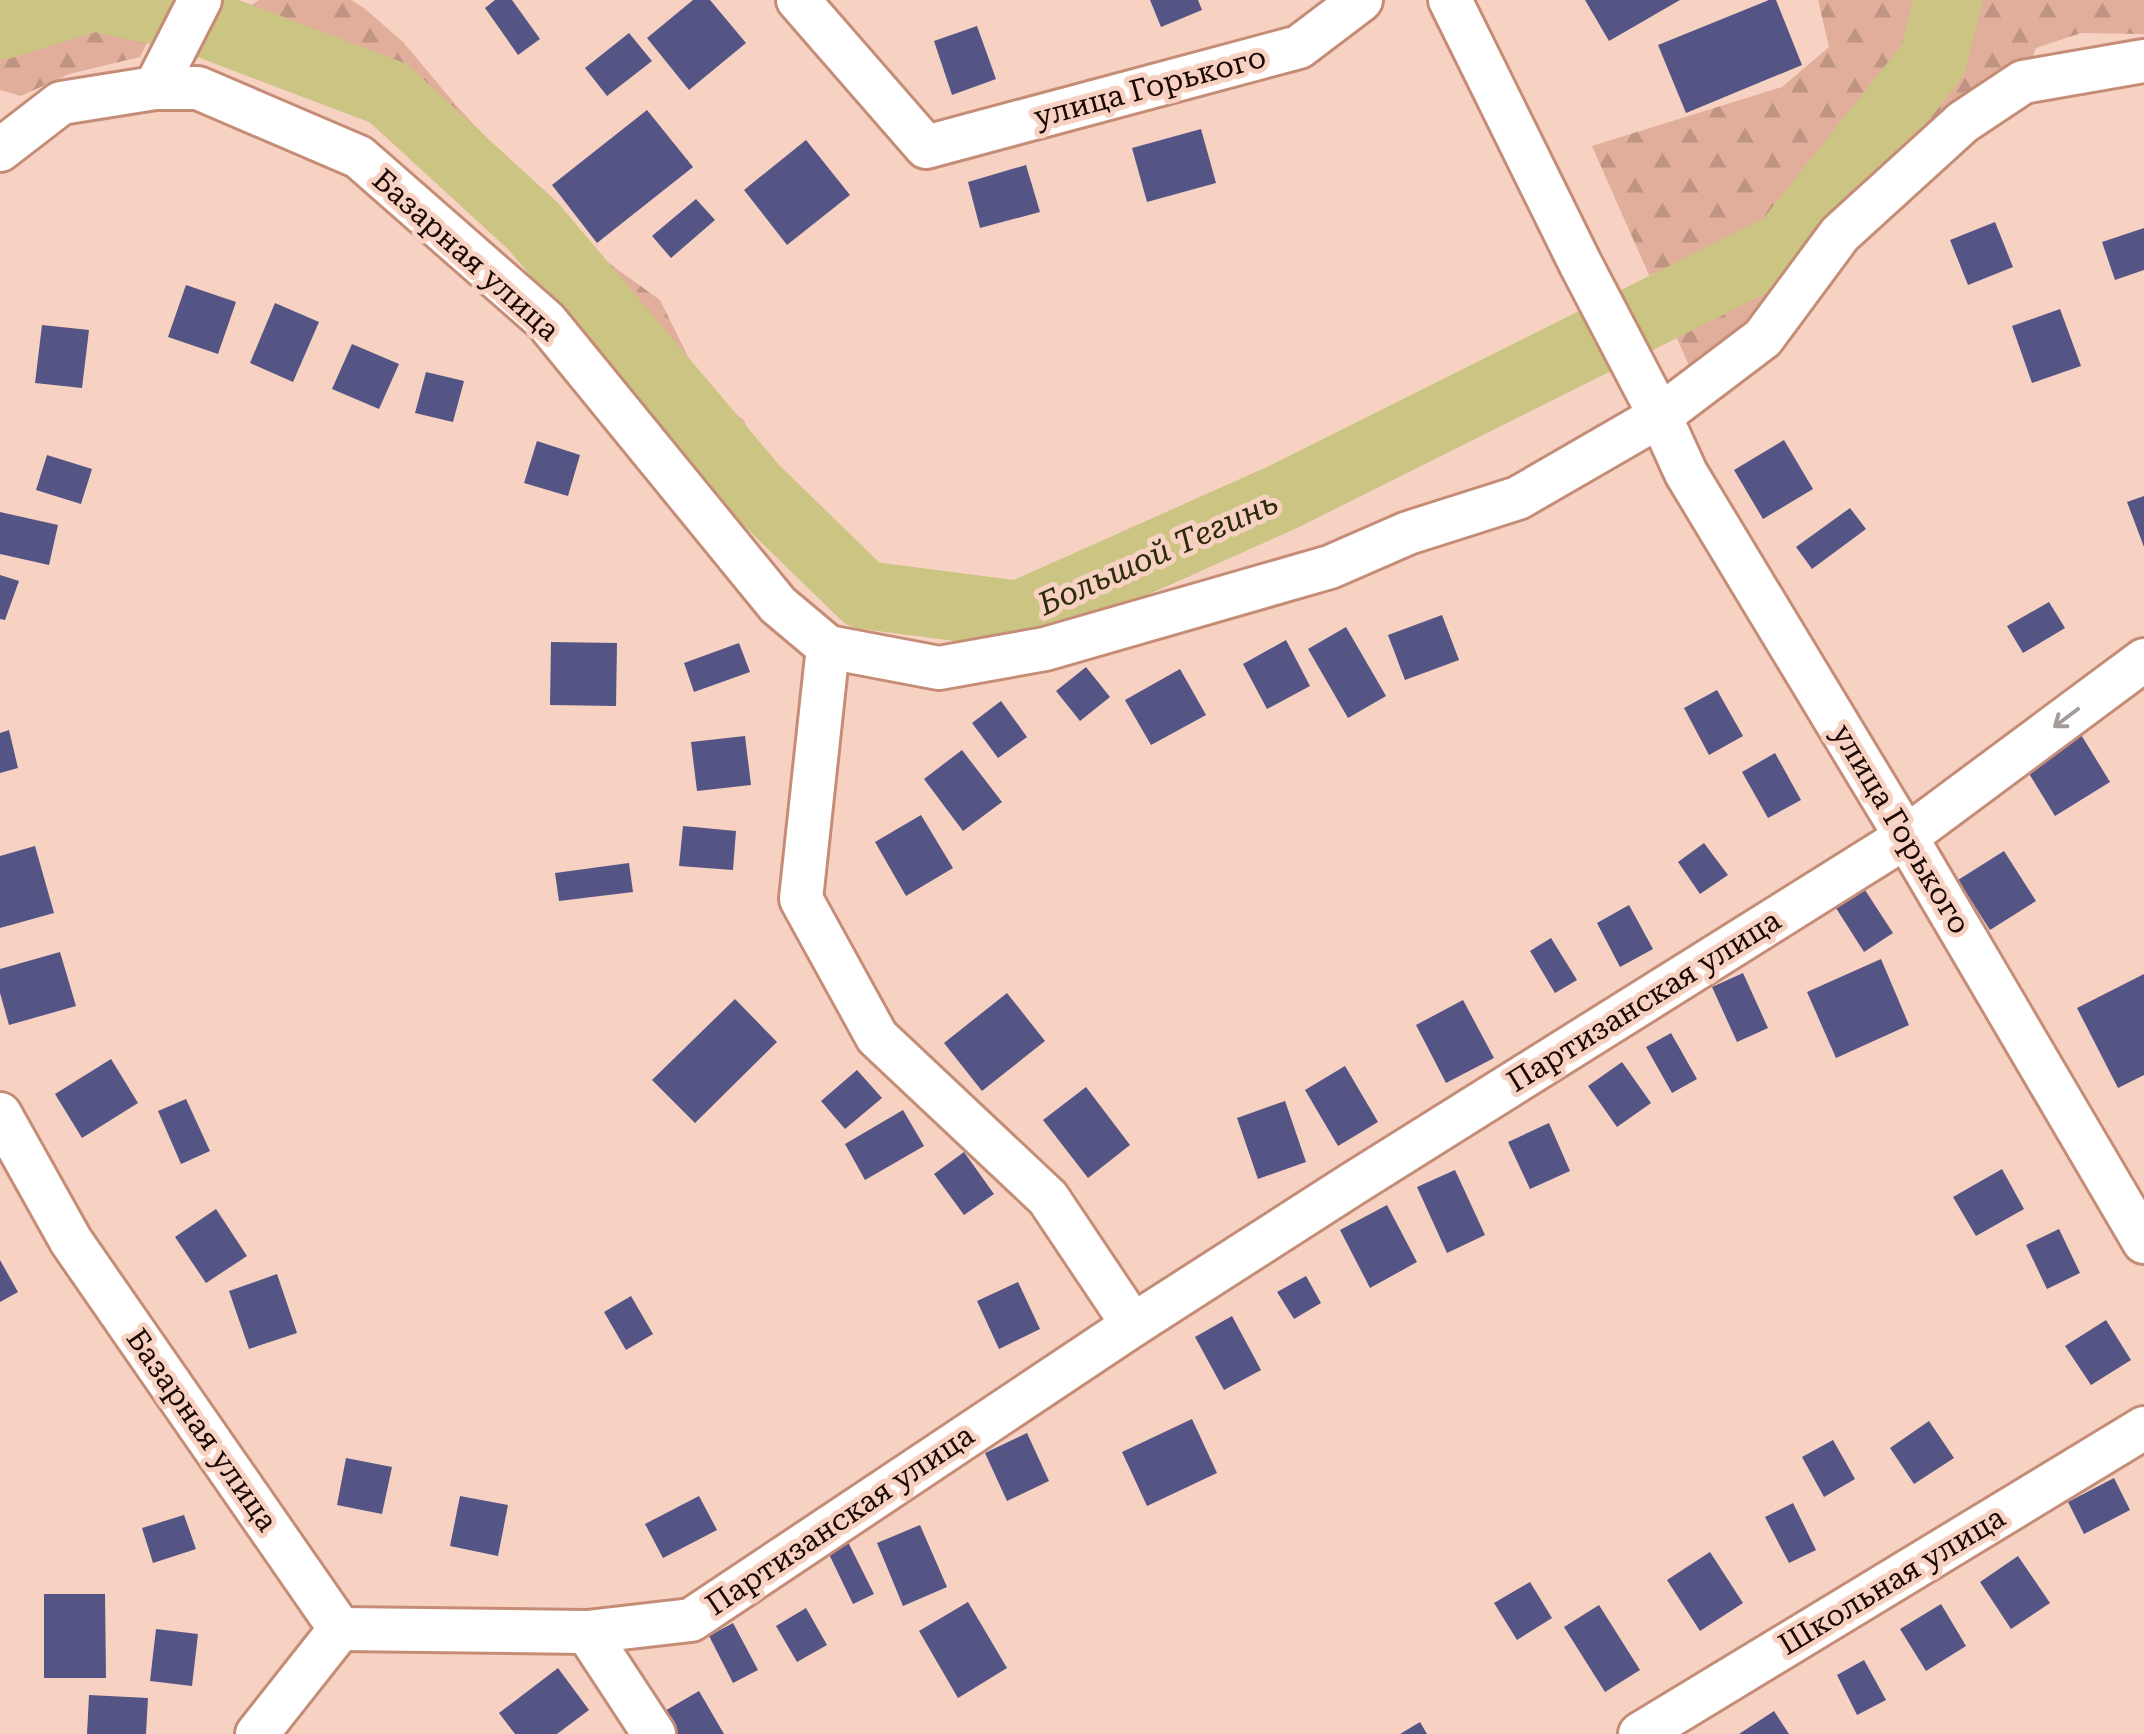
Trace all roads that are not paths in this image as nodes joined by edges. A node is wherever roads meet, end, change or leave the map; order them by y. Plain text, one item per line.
1 (200, 0) edge
2 (798, 0) edge
3 (1361, 0) edge
4 (1450, 0) edge
5 (2144, 60) edge
6 (155, 87) junction
7 (0, 150) edge
8 (1655, 408) junction
9 (828, 648) junction
10 (2144, 660) edge
11 (1906, 837) junction
12 (0, 1114) edge
13 (2144, 1242) edge
14 (1133, 1326) junction
15 (2144, 1428) edge
16 (340, 1629) junction
17 (587, 1632) junction
18 (257, 1734) edge
19 (654, 1734) edge
20 (1640, 1734) edge

1 - 6 street
2 - 3 street, улица Горького
4 - 8 street, улица Горького
5 - 8 street
6 - 7 street, Базарная улица
6 - 9 street, Базарная улица
8 - 9 street
8 - 11 street, улица Горького
9 - 14 street
10 -> 11 street, Партизанская улица
11 - 13 street, улица Горького
11 - 14 street, Партизанская улица
12 - 16 street, Базарная улица
14 - 17 street, Партизанская улица
15 - 20 street, Школьная улица
16 - 17 street, Партизанская улица
16 - 18 street
17 - 19 street

